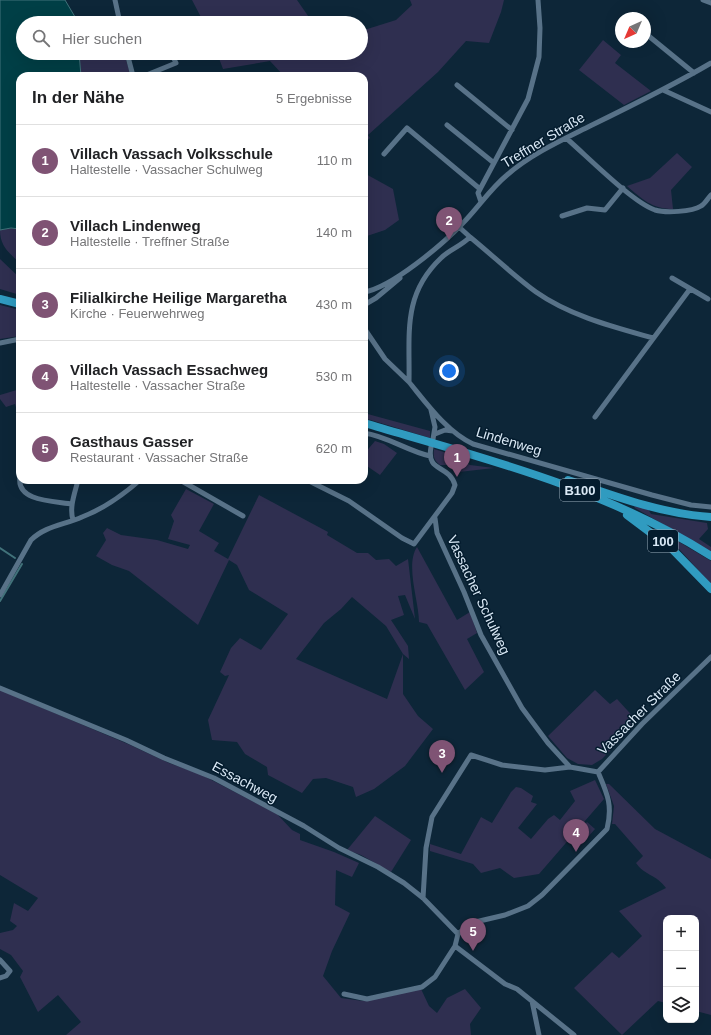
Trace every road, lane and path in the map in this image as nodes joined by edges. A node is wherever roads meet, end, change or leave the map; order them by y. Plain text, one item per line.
1 (115, 0) edge
2 (538, 0) edge
3 (703, 0) edge
4 (711, 3) edge
5 (118, 16) edge
6 (651, 38) edge
7 (129, 60) edge
8 (174, 60) edge
9 (711, 63) edge
10 (132, 72) edge
11 (154, 72) edge
12 (694, 73) junction
13 (457, 85) dead end
14 (663, 90) junction
15 (711, 112) edge
16 (447, 125) dead end
17 (512, 130) junction
18 (566, 138) junction
19 (384, 154) dead end
20 (494, 163) junction
21 (623, 188) junction
22 (480, 189) junction
23 (711, 195) edge
24 (481, 202) junction
25 (562, 216) dead end
26 (459, 227) junction
27 (470, 237) junction
28 (403, 274) junction
29 (672, 278) dead end
30 (690, 289) junction
31 (368, 291) edge
32 (0, 299) edge
33 (708, 299) dead end
34 (16, 303) edge
35 (368, 303) edge
36 (368, 333) edge
37 (653, 338) junction
38 (16, 340) edge
39 (0, 343) edge
40 (409, 382) junction
41 (431, 409) junction
42 (595, 417) dead end
43 (368, 424) edge
44 (453, 430) junction
45 (368, 434) edge
46 (431, 447) dead end
47 (430, 456) junction
48 (551, 479) junction
49 (20, 484) edge
50 (77, 484) edge
51 (134, 484) edge
52 (187, 484) edge
53 (316, 484) edge
54 (608, 501) junction
55 (72, 504) junction
56 (711, 507) edge
57 (243, 516) dead end
58 (710, 517) edge
59 (435, 518) junction
60 (73, 520) junction
61 (711, 556) edge
62 (711, 589) edge
63 (0, 595) edge
64 (711, 657) edge
65 (0, 688) edge
66 (570, 767) junction
67 (598, 772) junction
68 (423, 898) junction
69 (458, 934) junction
70 (455, 946) junction
71 (0, 960) edge
72 (0, 978) edge
73 (344, 994) dead end
74 (532, 1001) junction
75 (539, 1035) edge
76 (574, 1035) edge

1 - 5 street
2 - 17 street
3 - 4 street
6 - 12 street
7 - 10 street
8 - 11 street
9 - 12 street, Treffner Straße
12 - 14 street, Treffner Straße
13 - 17 street
14 - 15 street
14 - 18 street, Treffner Straße
16 - 20 street
17 - 20 street
18 - 21 street
18 - 24 street, Treffner Straße
19 - 22 street
20 - 22 street
21 - 23 street
21 - 25 street
22 - 24 street
24 - 26 street, Treffner Straße
26 - 27 street
26 - 28 street, Treffner Straße
27 - 37 street
27 - 40 street
28 - 31 street, Treffner Straße
28 - 35 street
29 - 30 street
30 - 33 street
30 - 37 street
32 - 34 main road
36 - 40 street, Lindenweg
37 - 42 street
38 - 39 street
40 - 41 street, Lindenweg
41 - 44 street, Lindenweg
41 - 44 street
43 - 48 main road, B100
44 - 56 street, Lindenweg
45 - 47 street
46 - 47 street
47 - 59 street
48 - 54 main road, B100
48 - 58 main road, 100
49 - 55 street
50 - 55 street
51 - 60 street
52 - 57 street
53 - 59 street
54 - 61 main road, B100
54 - 62 main road, 100
55 - 60 street
59 - 66 street, Vassacher Schulweg
60 - 63 street
64 - 67 street, Vassacher Straße
65 - 68 street, Essachweg
66 - 67 street
66 - 68 street
67 - 69 street, Vassacher Straße
68 - 69 street, Essachweg
69 - 70 street
70 - 73 street
70 - 74 street
71 - 72 street
74 - 75 street
74 - 76 street

